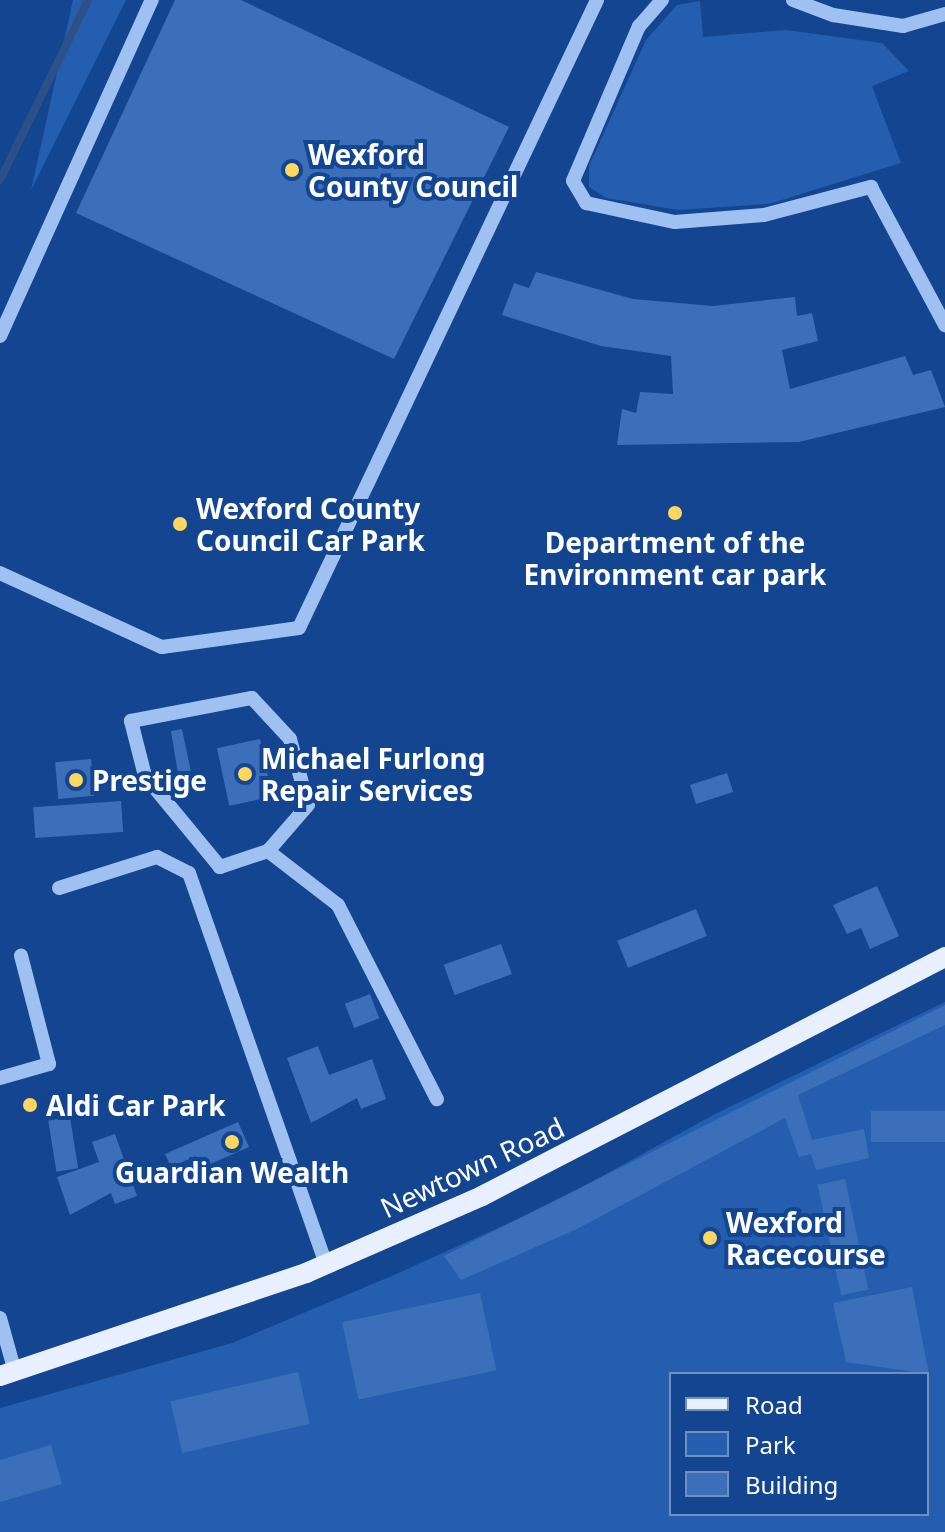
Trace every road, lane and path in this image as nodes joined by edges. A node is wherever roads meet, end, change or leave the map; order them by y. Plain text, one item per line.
1 (152, 0) edge
2 (597, 0) edge
3 (662, 0) edge
4 (793, 0) edge
5 (945, 14) edge
6 (945, 325) edge
7 (0, 336) edge
8 (0, 573) edge
9 (268, 851) junction
10 (59, 888) dead end
11 (21, 956) dead end
12 (945, 957) edge
13 (0, 1078) edge
14 (437, 1099) dead end
15 (326, 1264) junction
16 (0, 1318) edge
17 (8, 1374) edge

1 - 7 lane
2 - 8 lane
3 - 6 lane
4 - 5 lane
9 - 9 lane
9 - 14 lane
10 - 15 lane
11 - 13 lane
12 - 15 main road, Newtown Road
15 - 17 main road, Newtown Road
16 - 17 lane

